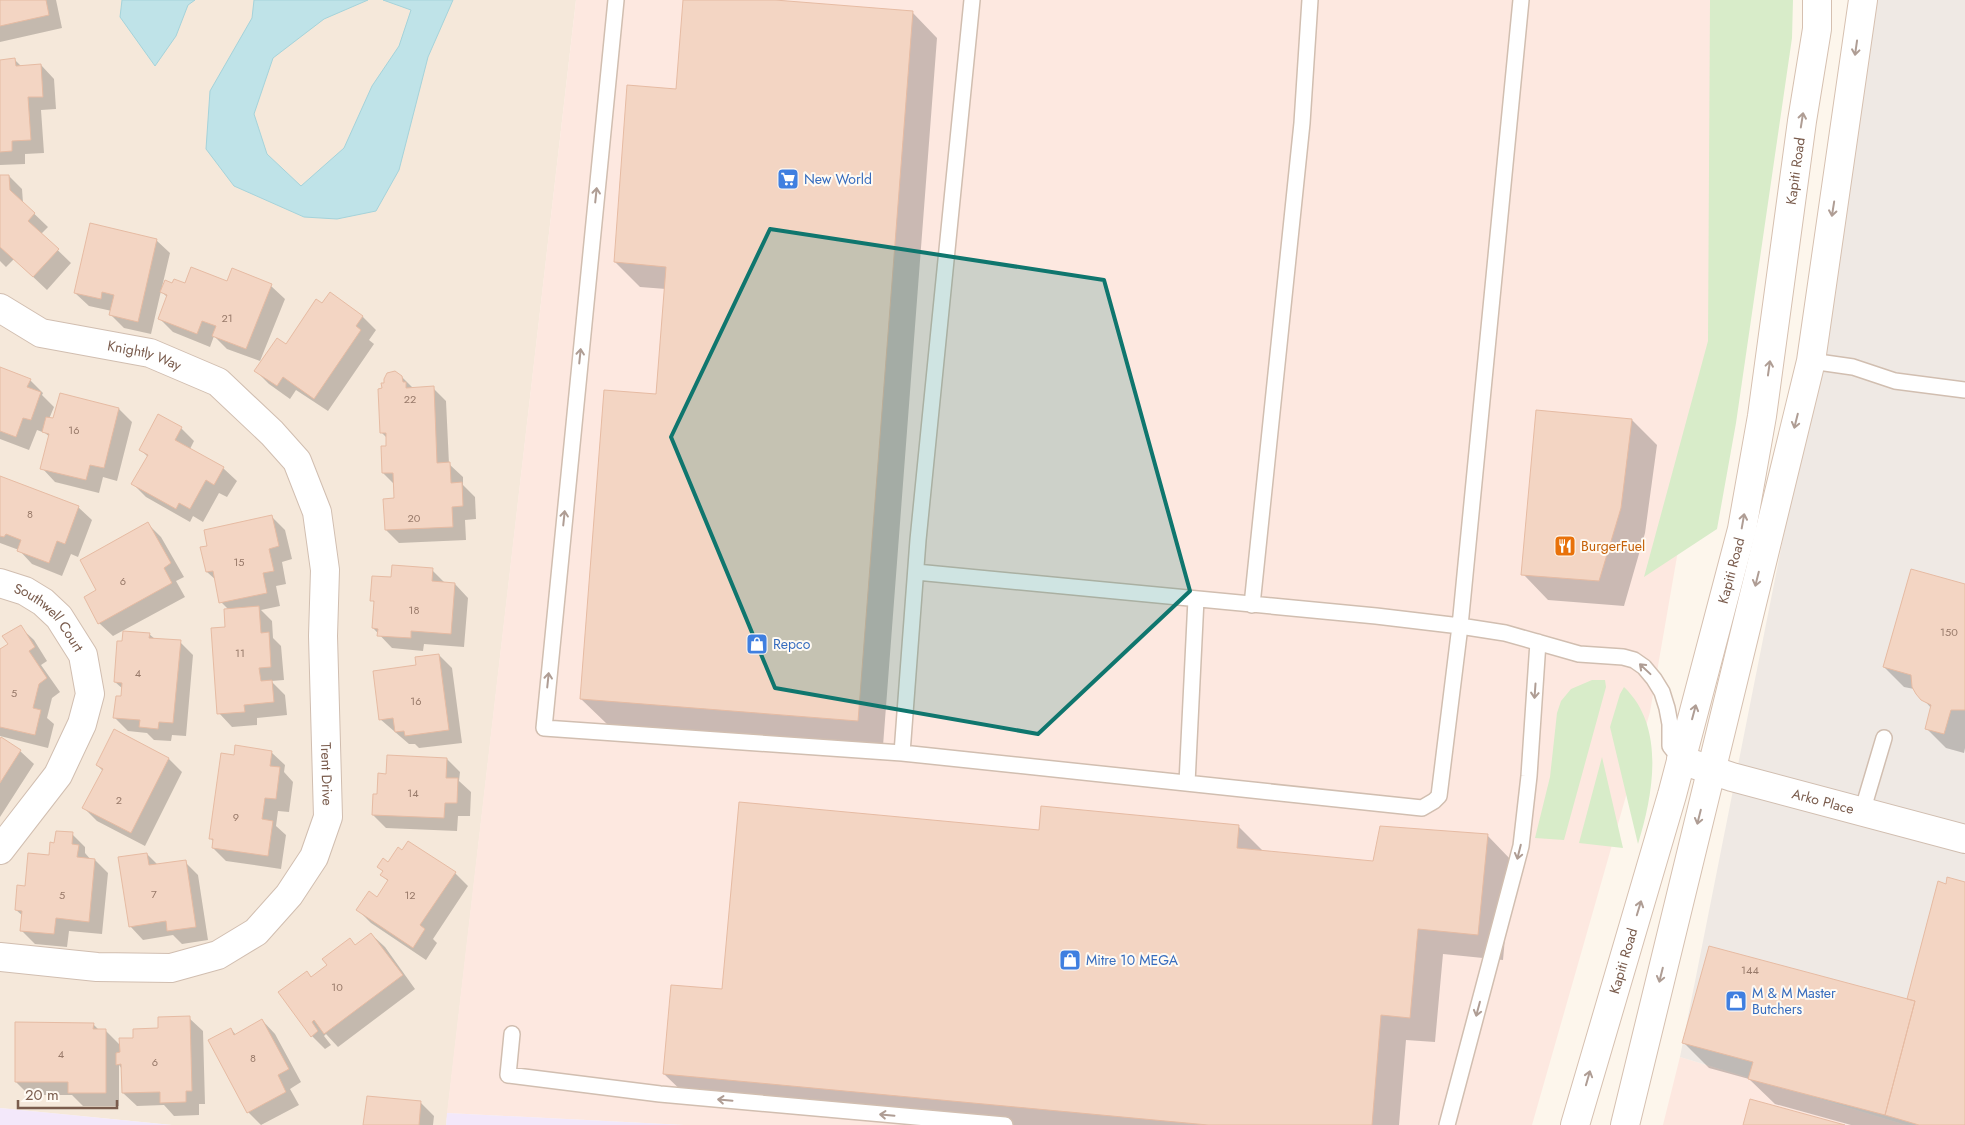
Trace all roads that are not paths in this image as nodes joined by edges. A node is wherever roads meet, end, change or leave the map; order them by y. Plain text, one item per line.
1 (616, 0) edge
2 (972, 0) edge
3 (1310, 0) edge
4 (1521, 0) edge
5 (1818, 0) edge
6 (1863, 0) edge
7 (0, 308) edge
8 (1811, 361) junction
9 (1965, 390) edge
10 (1762, 416) junction
11 (272, 433) joint
12 (916, 572) junction
13 (0, 583) edge
14 (1196, 599) junction
15 (1252, 605) junction
16 (1460, 626) junction
17 (1538, 642) junction
18 (1884, 738) dead end
19 (902, 753) junction
20 (1681, 760) junction
21 (1710, 770) junction
22 (1187, 783) junction
23 (1862, 812) junction
24 (1965, 839) edge
25 (0, 850) edge
26 (0, 957) edge
27 (512, 1034) dead end
28 (1005, 1125) edge
29 (1447, 1125) edge
30 (1575, 1125) edge
31 (1625, 1125) edge

19 -> 1 lane
2 - 12 lane
3 - 15 lane
4 - 16 lane
10 -> 5 main road, Kapiti Road
6 -> 8 main road, Kapiti Road
7 - 11 main road, Knightly Way
8 - 9 lane
8 - 10 main road
8 -> 21 main road, Kapiti Road
20 -> 10 main road, Kapiti Road
11 - 26 main road, Trent Drive
12 - 14 lane
12 - 19 lane
13 - 25 main road, Southwell Court
14 - 15 lane
14 - 22 lane
15 - 16 lane
16 - 17 lane
16 - 22 lane
20 -> 17 lane
17 -> 29 lane
18 - 23 lane
19 - 22 lane
20 - 21 main road, Arko Place
30 -> 20 main road, Kapiti Road
21 - 23 main road, Arko Place
21 -> 31 main road, Kapiti Road
23 - 24 main road, Arko Place
28 -> 27 lane

